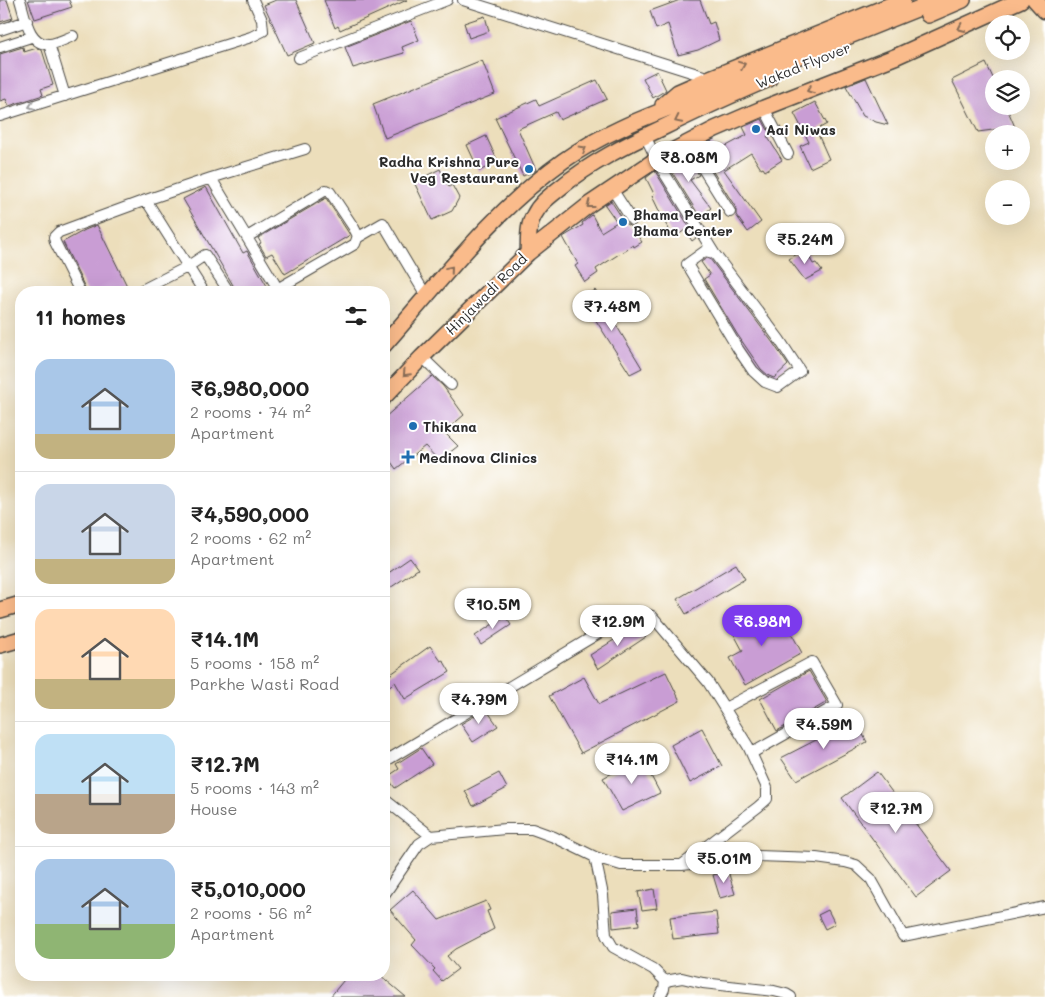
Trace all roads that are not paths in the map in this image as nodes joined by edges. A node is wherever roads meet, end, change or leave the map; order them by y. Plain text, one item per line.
1 (20, 0) edge
2 (253, 0) edge
3 (447, 0) edge
4 (463, 0) edge
5 (904, 0) edge
6 (939, 0) edge
7 (963, 0) edge
8 (1020, 0) edge
9 (1035, 0) edge
10 (1045, 11) edge
11 (27, 21) junction
12 (0, 30) edge
13 (32, 36) junction
14 (72, 36) dead end
15 (49, 44) junction
16 (0, 47) edge
17 (299, 58) dead end
18 (710, 92) junction
19 (65, 96) junction
20 (764, 108) junction
21 (0, 116) edge
22 (645, 136) junction
23 (687, 143) junction
24 (305, 149) dead end
25 (788, 154) dead end
26 (657, 159) junction
27 (210, 178) junction
28 (612, 189) junction
29 (146, 200) junction
30 (730, 212) dead end
31 (632, 220) dead end
32 (247, 237) junction
33 (357, 238) junction
34 (528, 253) junction
35 (714, 253) junction
36 (187, 267) junction
37 (77, 286) edge
38 (150, 286) edge
39 (200, 286) edge
40 (225, 286) edge
41 (272, 286) edge
42 (284, 286) edge
43 (427, 297) junction
44 (390, 338) edge
45 (422, 357) junction
46 (451, 384) dead end
47 (390, 391) edge
48 (15, 606) edge
49 (0, 610) edge
50 (15, 641) edge
51 (0, 645) edge
52 (725, 708) junction
53 (752, 753) junction
54 (390, 758) edge
55 (390, 804) edge
56 (431, 836) junction
57 (595, 857) junction
58 (682, 865) junction
59 (390, 886) edge
60 (1045, 907) edge
61 (663, 989) edge
62 (791, 997) edge

1 - 11 street
2 - 19 street
3 - 17 street
4 - 18 street
18 -> 5 main road
6 - 18 main road, Wakad Flyover
7 - 18 main road, Wakad Flyover
8 -> 20 main road
9 - 10 main road
11 - 12 street
11 - 13 street
13 - 15 street
13 - 16 street
14 - 15 street
15 - 19 street
18 -> 22 main road, Wakad Flyover
43 -> 18 main road, Wakad Flyover
19 -> 21 street
20 - 23 main road
20 - 25 street
22 - 26 street
22 - 34 main road, Hinjawadi Road
23 - 26 main road
23 - 30 street
24 - 27 street
26 - 28 main road
26 - 35 street
27 - 29 street
27 - 32 street
28 - 31 street
28 -> 34 main road
29 - 36 street
29 - 37 street
32 - 33 street
32 - 41 street
33 - 42 street
33 - 43 street
34 - 45 main road, Hinjawadi Road
35 - 35 street
36 - 38 street
36 - 39 street
36 - 40 street
43 - 44 main road
45 - 46 street
45 -> 47 main road, Hinjawadi Road
48 - 49 main road
50 - 51 main road
52 - 53 street
52 - 53 street
52 - 54 street
53 - 58 street
55 - 56 street
56 - 57 street
56 - 59 street
57 - 58 street
57 - 61 street
58 - 60 street
61 - 62 street

